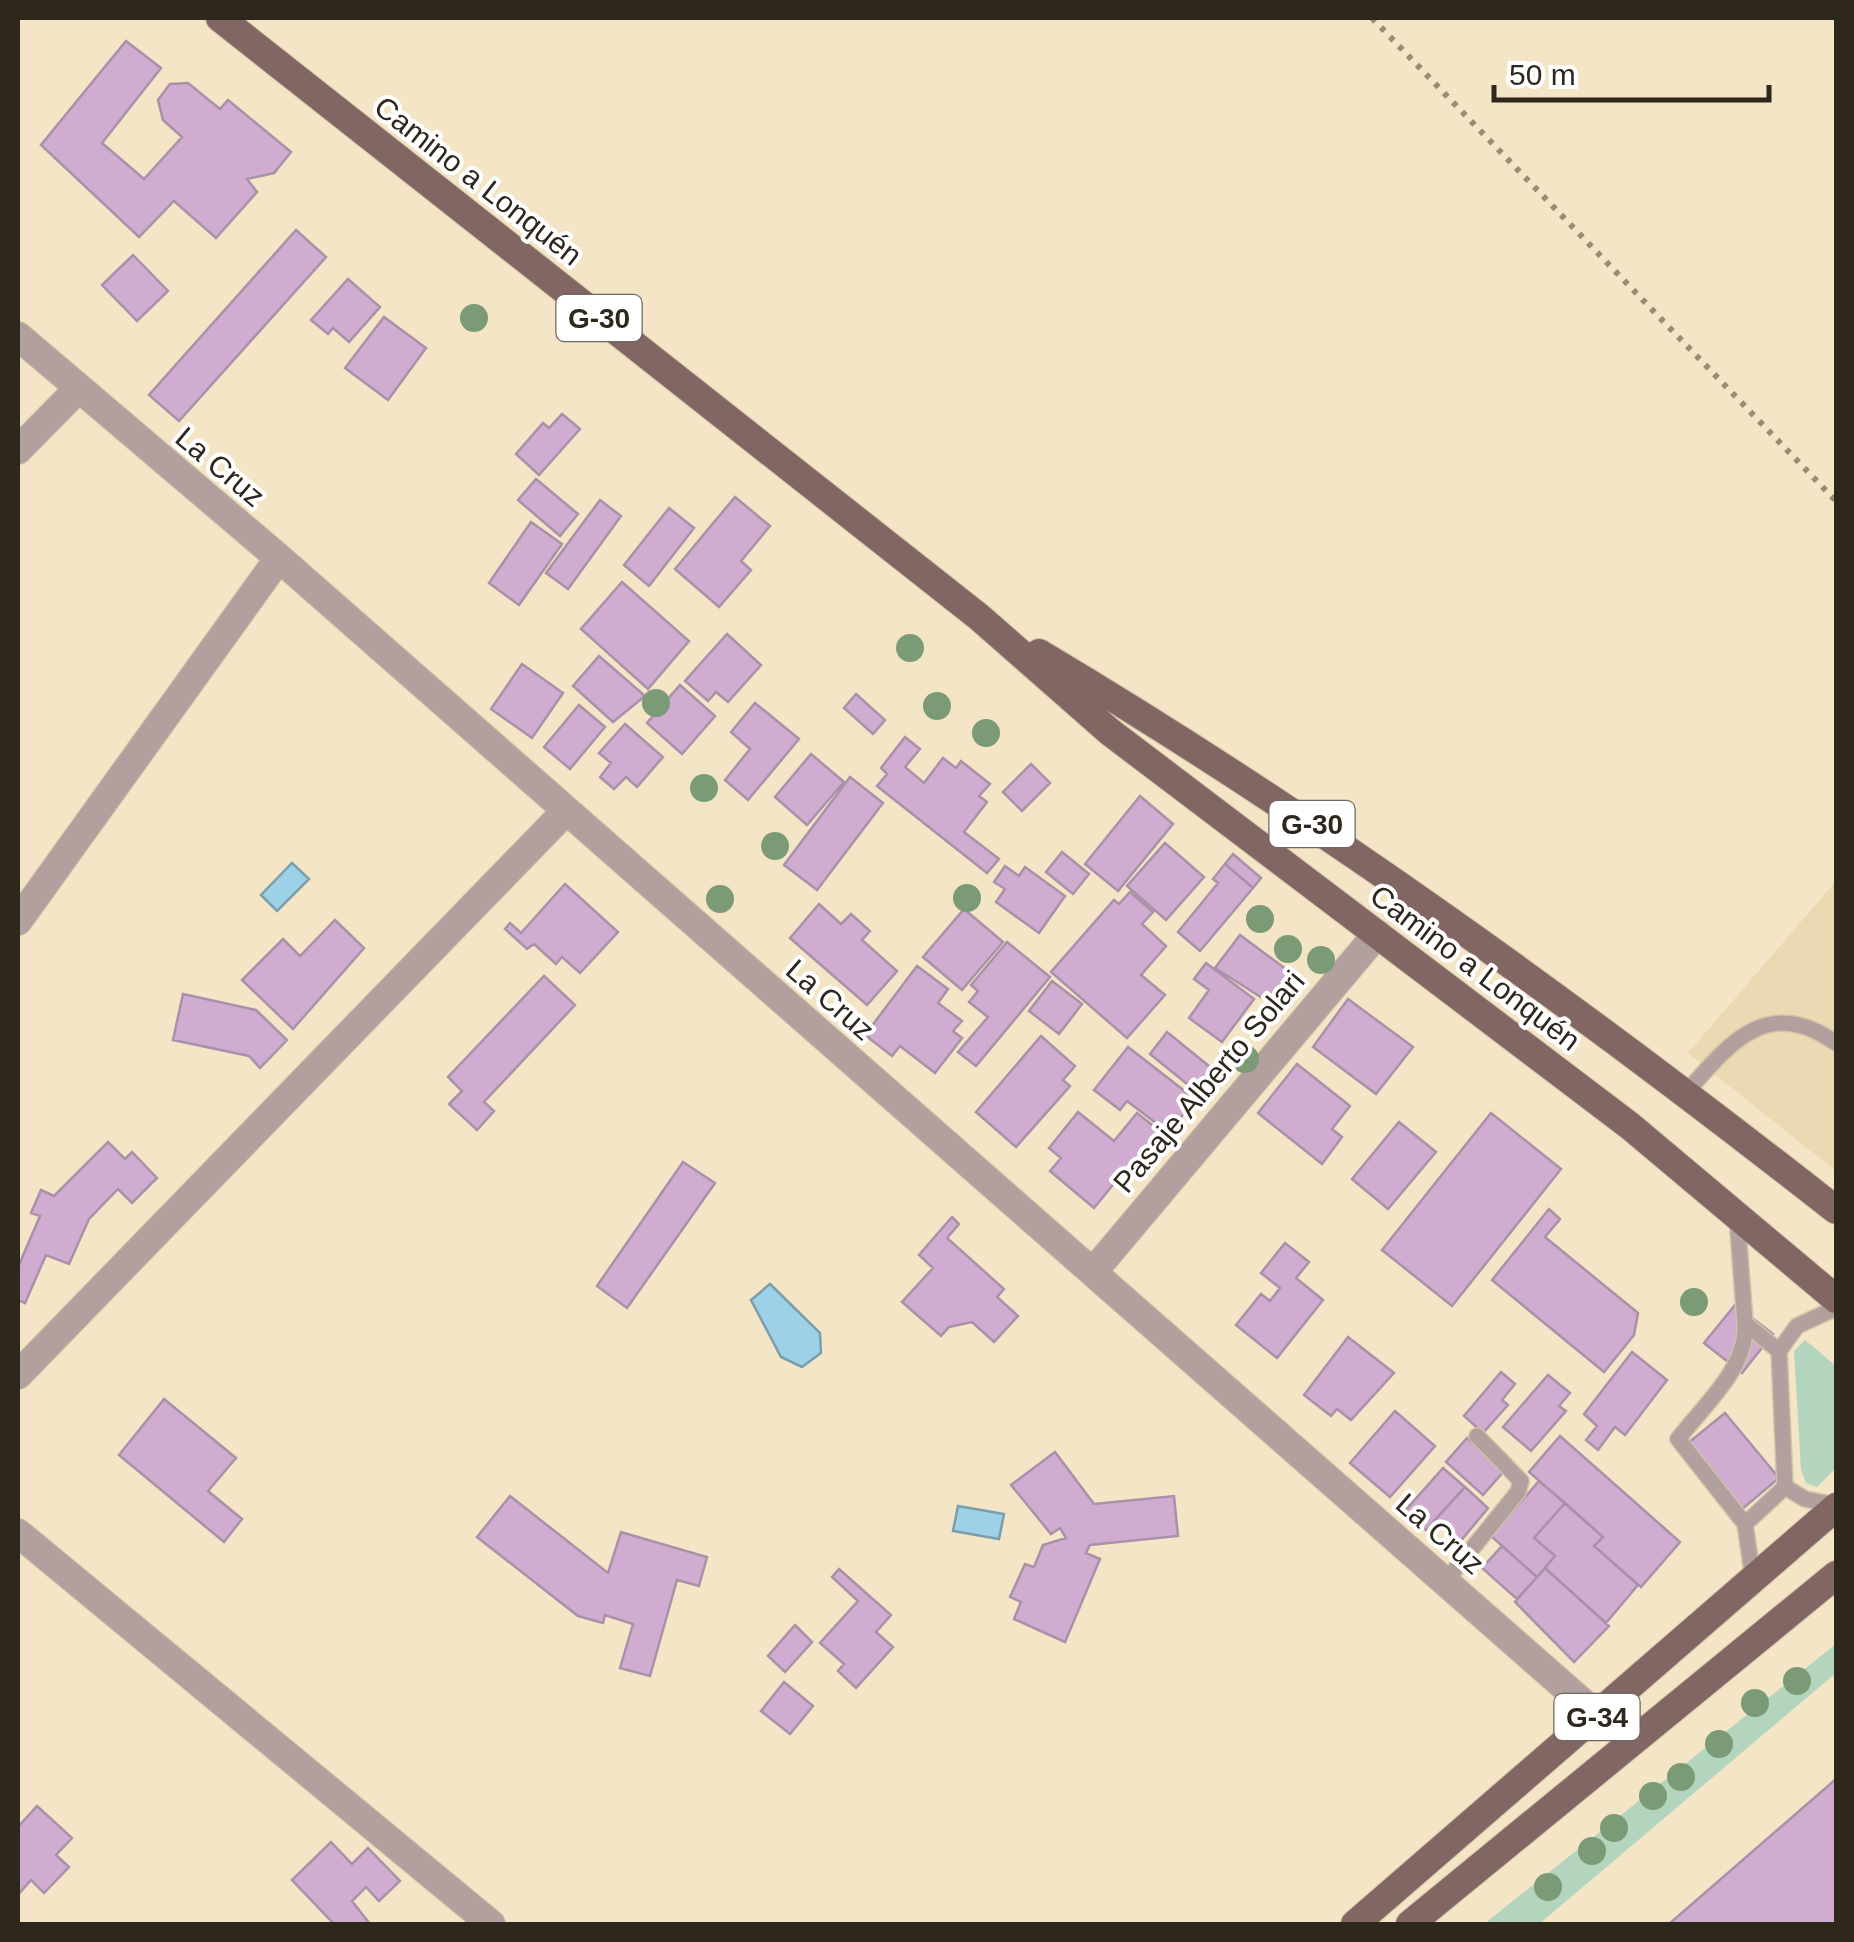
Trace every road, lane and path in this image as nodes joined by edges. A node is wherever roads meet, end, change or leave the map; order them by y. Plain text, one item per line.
1 (220, 18) edge
2 (1372, 18) edge
3 (18, 336) edge
4 (78, 390) junction
5 (18, 450) edge
6 (1836, 501) edge
7 (279, 558) junction
8 (979, 617) junction
9 (565, 812) junction
10 (18, 920) edge
11 (1376, 934) junction
12 (1836, 1043) edge
13 (1686, 1093) junction
14 (1836, 1210) edge
15 (1738, 1217) junction
16 (1092, 1272) junction
17 (1836, 1299) edge
18 (1836, 1308) edge
19 (1745, 1323) junction
20 (1779, 1351) junction
21 (18, 1375) edge
22 (1477, 1436) dead end
23 (1785, 1487) junction
24 (1836, 1506) edge
25 (1744, 1524) junction
26 (18, 1534) edge
27 (1836, 1575) edge
28 (1754, 1580) junction
29 (1446, 1582) junction
30 (1598, 1716) junction
31 (491, 1924) edge
32 (1355, 1924) edge
33 (1410, 1924) edge

1 - 8 main road, Camino a Lonquén / G-30
2 - 6 path
3 - 4 street, La Cruz
4 - 5 street
4 - 7 street, La Cruz
7 - 9 street, La Cruz
7 - 10 street
8 - 11 main road, Camino a Lonquén / G-30
8 - 13 main road, Camino a Lonquén / G-30
9 - 16 street, La Cruz
9 - 21 street
11 - 15 main road, Camino a Lonquén / G-30
11 - 16 street, Pasaje Alberto Solari
12 - 13 lane
13 - 14 main road, Camino a Lonquén / G-30
15 - 17 main road, Camino a Lonquén / G-30
15 - 19 lane
16 - 29 street, La Cruz
18 - 20 lane
19 - 20 lane
19 - 25 lane
20 - 23 lane
22 - 29 lane
23 - 24 lane
23 - 25 lane
24 - 28 main road, G-34
25 - 28 lane
26 - 31 street
27 - 33 main road, G-34
28 - 30 main road, G-34
29 - 30 street, La Cruz
30 - 32 main road, G-34

